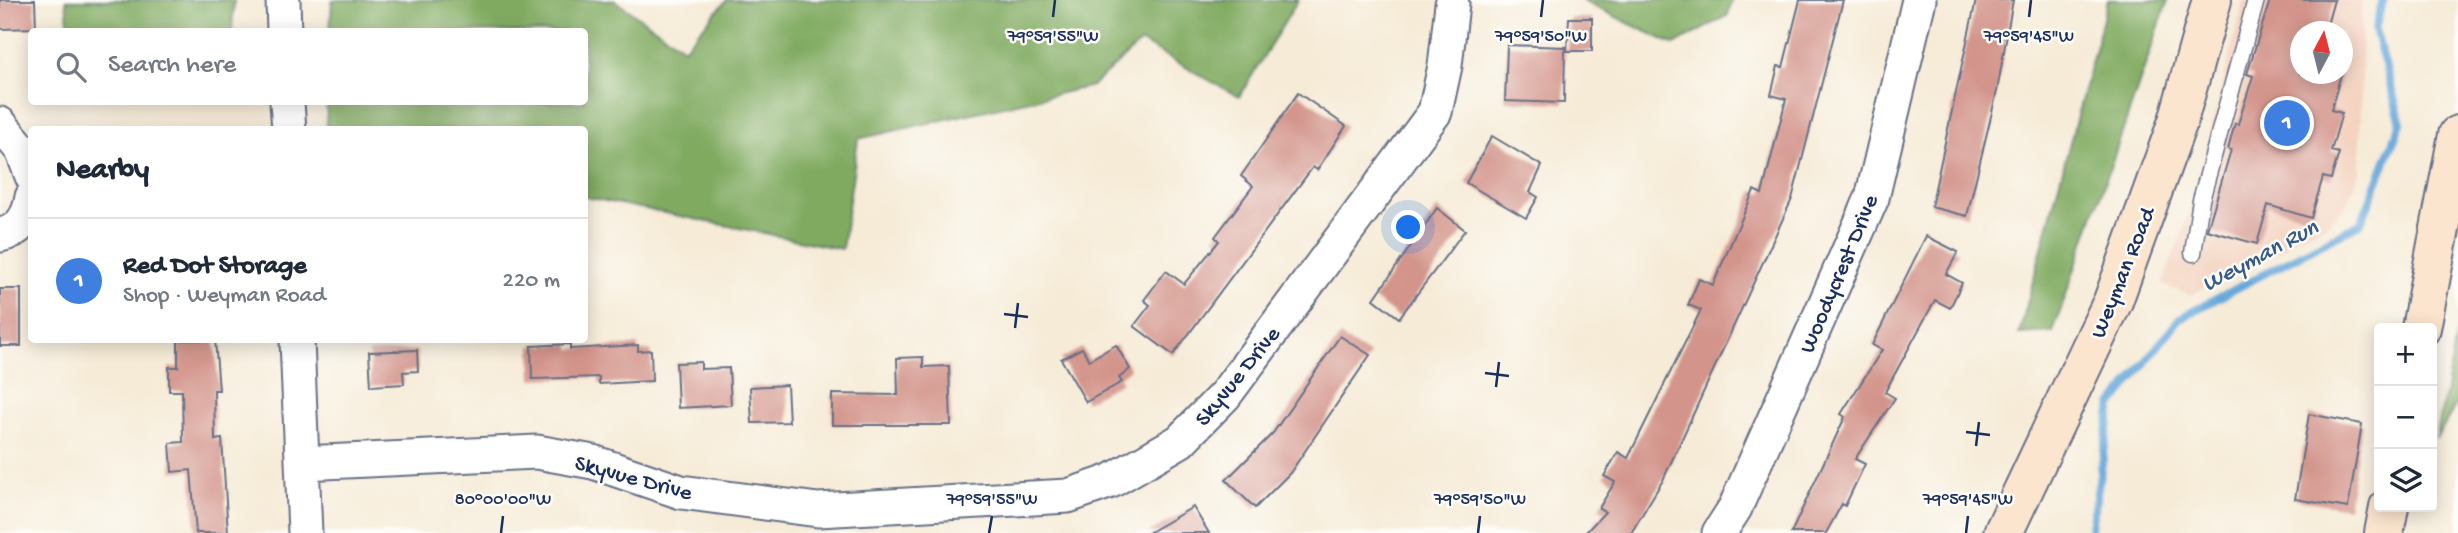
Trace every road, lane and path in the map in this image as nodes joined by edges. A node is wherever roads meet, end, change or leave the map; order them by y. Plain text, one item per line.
1 (283, 0) edge
2 (1919, 0) edge
3 (2212, 0) edge
4 (2256, 0) edge
5 (1452, 4) dead end
6 (284, 28) edge
7 (287, 105) edge
8 (0, 124) edge
9 (289, 126) edge
10 (2458, 135) edge
11 (28, 166) edge
12 (28, 210) edge
13 (0, 235) edge
14 (2193, 253) dead end
15 (2422, 323) edge
16 (297, 343) edge
17 (303, 463) junction
18 (2388, 512) edge
19 (305, 533) edge
20 (1719, 533) edge
21 (2003, 533) edge
22 (2385, 533) edge

1 - 6 street
2 - 20 street, Woodycrest Drive
3 - 21 street, Weyman Road
4 - 14 lane
5 - 17 street, Skyvue Drive
7 - 9 street
8 - 11 street
10 - 15 street
12 - 13 street
16 - 17 street
17 - 19 street
18 - 22 street

